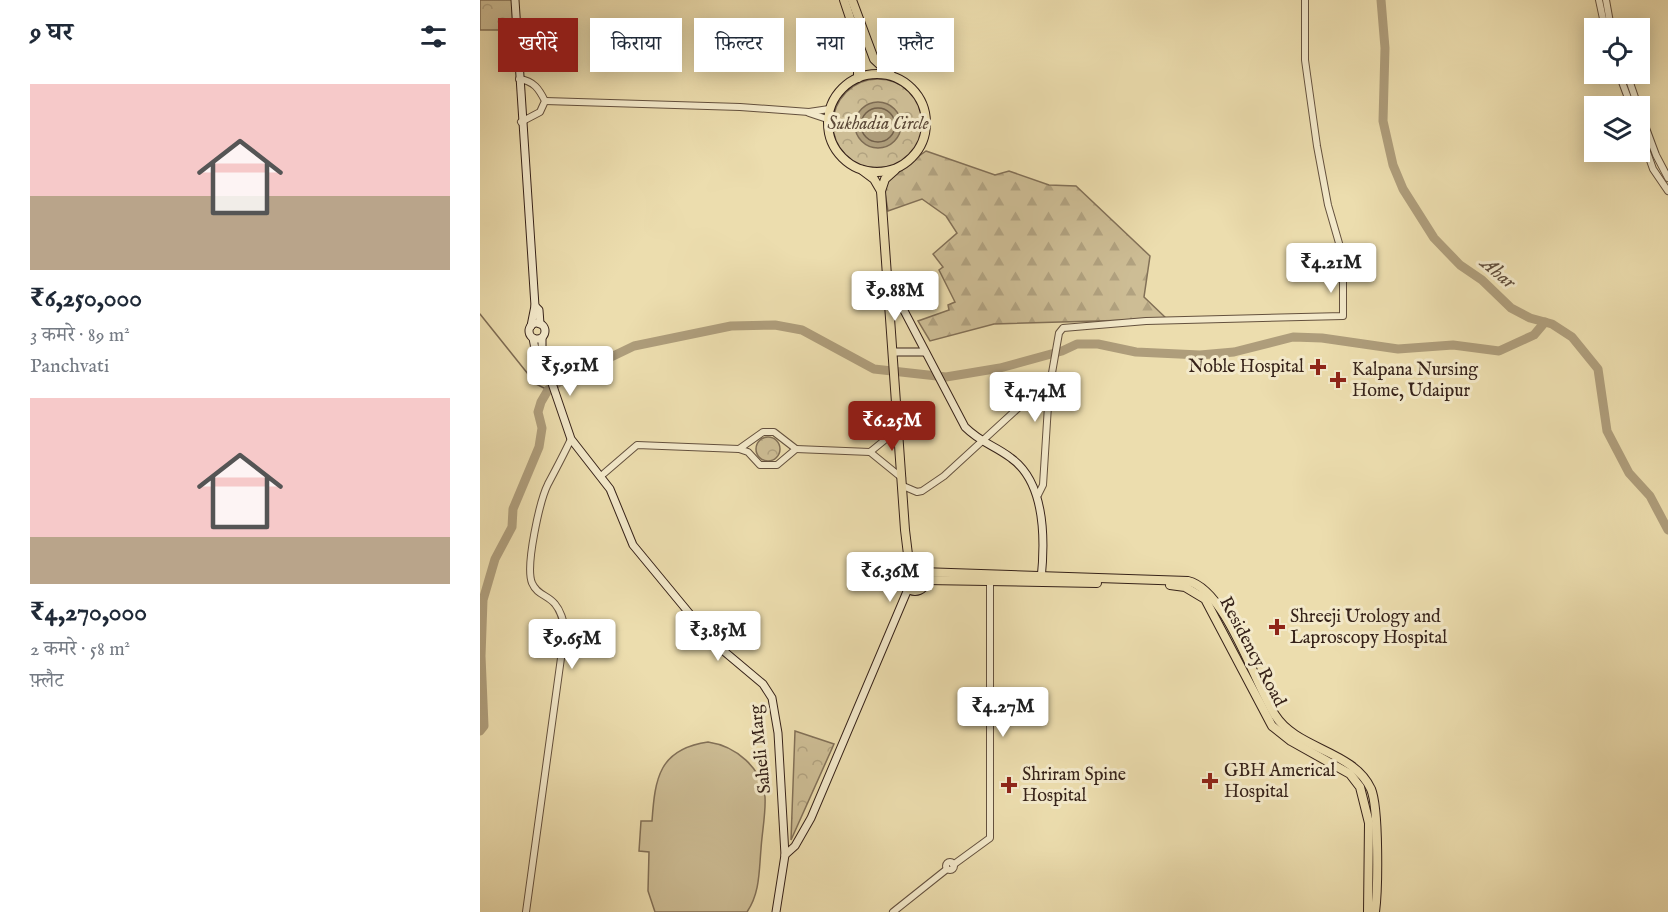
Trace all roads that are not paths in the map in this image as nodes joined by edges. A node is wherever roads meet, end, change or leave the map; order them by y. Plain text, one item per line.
1 (515, 0) edge
2 (844, 0) edge
3 (852, 0) edge
4 (1305, 0) edge
5 (1599, 0) edge
6 (1606, 0) edge
7 (1603, 18) edge
8 (1609, 18) edge
9 (892, 77) junction
10 (858, 78) junction
11 (519, 79) junction
12 (545, 101) junction
13 (830, 109) junction
14 (809, 112) junction
15 (827, 119) junction
16 (521, 122) junction
17 (1650, 139) edge
18 (1650, 160) edge
19 (897, 168) junction
20 (862, 170) junction
21 (1668, 178) edge
22 (880, 190) junction
23 (1668, 191) edge
24 (886, 277) junction
25 (535, 306) junction
26 (540, 324) junction
27 (531, 326) junction
28 (533, 338) junction
29 (542, 338) junction
30 (893, 353) junction
31 (542, 354) junction
32 (926, 354) junction
33 (1052, 377) junction
34 (897, 430) junction
35 (571, 439) junction
36 (980, 442) junction
37 (739, 449) junction
38 (796, 449) junction
39 (870, 452) junction
40 (601, 476) junction
41 (903, 482) junction
42 (1038, 495) junction
43 (910, 571) junction
44 (921, 572) junction
45 (990, 578) junction
46 (1041, 579) junction
47 (926, 580) junction
48 (908, 589) junction
49 (785, 855) junction
50 (526, 912) edge
51 (777, 912) edge
52 (893, 912) edge
53 (1368, 912) edge
54 (1375, 912) edge

1 - 11 main road
2 - 10 main road
3 - 9 main road
4 - 33 street
5 - 7 street
6 - 8 street
9 - 10 main road
9 - 19 main road
10 - 13 main road
11 - 12 street
11 - 16 main road
12 - 14 street
12 - 16 street
13 - 14 street
13 - 15 main road
14 - 15 street
15 - 20 main road
16 - 25 main road
17 - 21 street
18 - 23 street
19 - 20 main road
19 - 22 main road
20 - 22 main road
22 - 24 main road
24 - 30 main road
24 - 32 main road
25 - 26 main road
25 - 27 main road
26 - 27 main road
26 - 29 main road
27 - 28 main road
28 - 29 main road
28 - 31 main road
29 - 31 main road
30 - 32 main road
30 - 34 main road
31 - 35 main road
32 - 36 main road
33 - 36 street
33 - 42 street
34 - 39 street
34 - 41 main road
35 - 40 main road, Saheli Marg
35 - 50 street
36 - 41 street
36 - 42 main road
37 - 38 street
37 - 38 street
37 - 40 street
38 - 39 street
39 - 41 street
40 - 49 main road, Saheli Marg
41 - 43 main road
42 - 46 main road
43 - 44 main road
43 - 48 main road
44 - 45 main road
44 - 47 main road
45 - 46 main road
45 - 47 main road
45 - 52 street
46 - 53 main road, Residency Road
46 - 54 main road
47 - 48 main road
48 - 49 main road
49 - 51 main road, Saheli Marg

